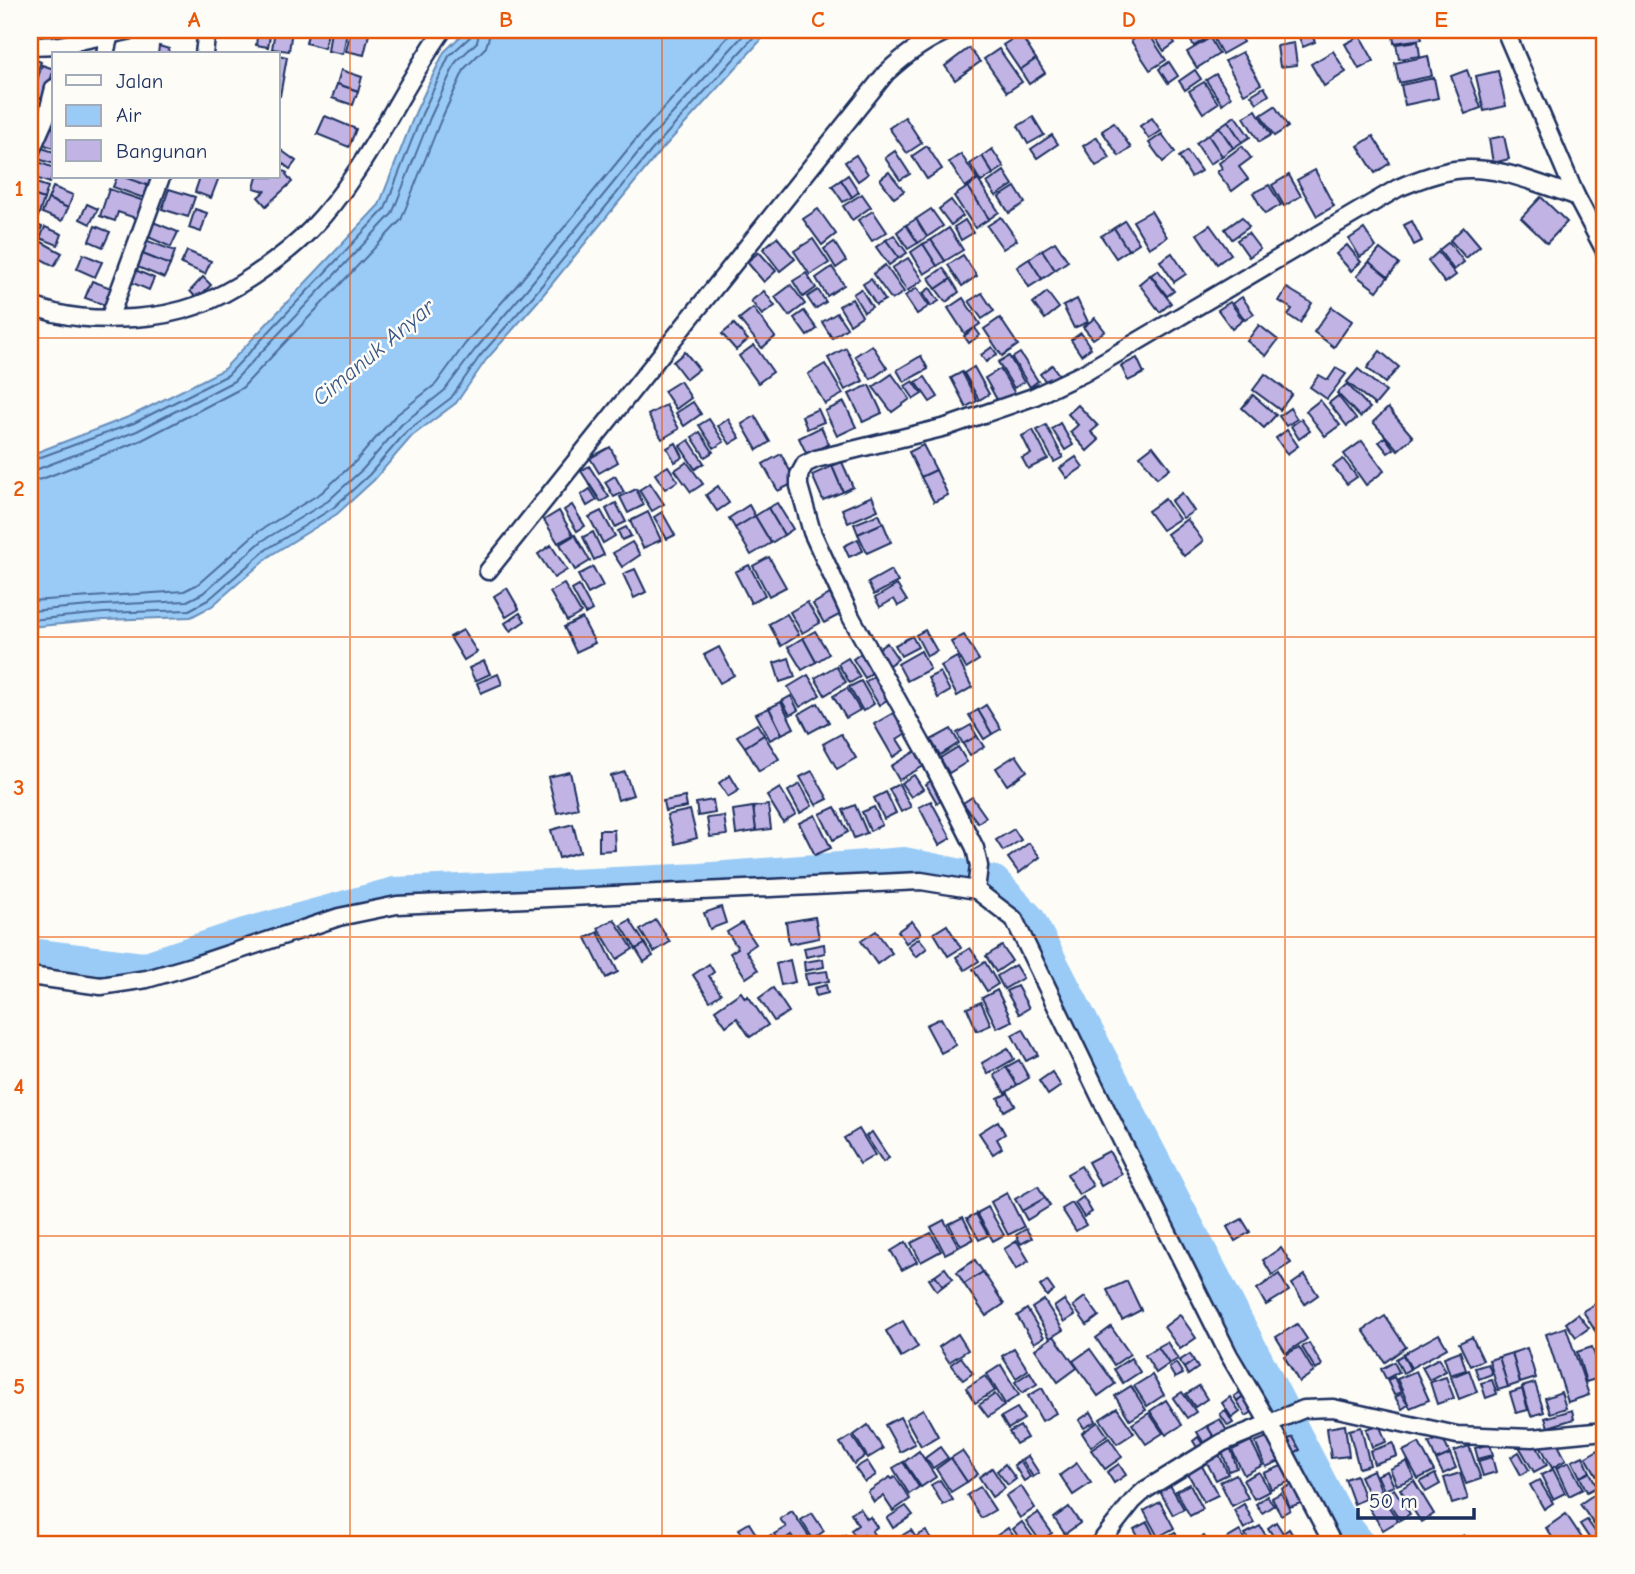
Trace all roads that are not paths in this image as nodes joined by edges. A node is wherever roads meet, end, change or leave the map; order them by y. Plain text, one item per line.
1 (132, 30) edge
2 (207, 30) edge
3 (443, 30) edge
4 (950, 30) edge
5 (1505, 30) edge
6 (108, 45) edge
7 (30, 46) edge
8 (60, 50) edge
9 (204, 52) edge
10 (52, 97) edge
11 (30, 153) edge
12 (161, 178) edge
13 (1576, 196) junction
14 (1605, 251) edge
15 (30, 305) edge
16 (109, 320) junction
17 (488, 571) dead end
18 (977, 880) junction
19 (30, 976) edge
20 (1275, 1420) junction
21 (1605, 1431) edge
22 (1099, 1544) edge
23 (1334, 1544) edge

1 - 6 street
2 - 9 street
3 - 16 street
4 - 17 street
5 - 13 street
6 - 8 street
7 - 8 street
10 - 11 street
12 - 16 street
13 - 14 street
13 - 18 street
15 - 16 street
18 - 19 street
18 - 20 street
20 - 21 street
20 - 22 street
20 - 23 street

